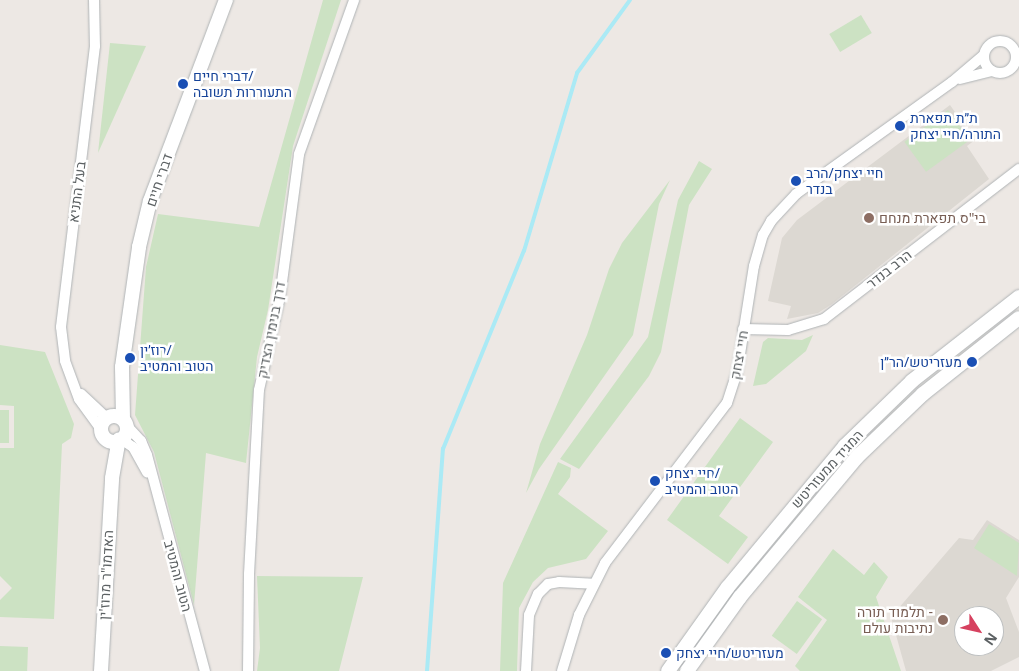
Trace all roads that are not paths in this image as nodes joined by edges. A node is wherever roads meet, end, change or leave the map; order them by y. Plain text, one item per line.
1 (94, 0) edge
2 (226, 0) edge
3 (354, 0) edge
4 (984, 55) junction
5 (992, 71) junction
6 (952, 82) junction
7 (1019, 169) edge
8 (1019, 297) edge
9 (1019, 318) edge
10 (744, 329) junction
11 (114, 429) junction
12 (593, 584) junction
13 (101, 671) edge
14 (205, 671) edge
15 (248, 671) edge
16 (526, 671) edge
17 (562, 671) edge
18 (668, 671) edge
19 (687, 671) edge

1 - 11 street, בעל התניא
2 - 11 street, דברי חיים
3 - 15 street, דרך בנימין הצדיק
4 - 5 street
4 - 5 street
4 - 6 street, חיי יצחק
5 - 6 street, חיי יצחק
6 - 10 street, חיי יצחק
7 - 10 street, הרב בנדר
8 - 18 street, המגיד ממעזריטש
9 - 19 street, המגיד ממעזריטש
10 - 12 street, חיי יצחק
11 - 13 street, האדמו"ר מרוז'ין
11 - 14 street, הטוב והמטיב
12 - 16 street
12 - 17 street, חיי יצחק

